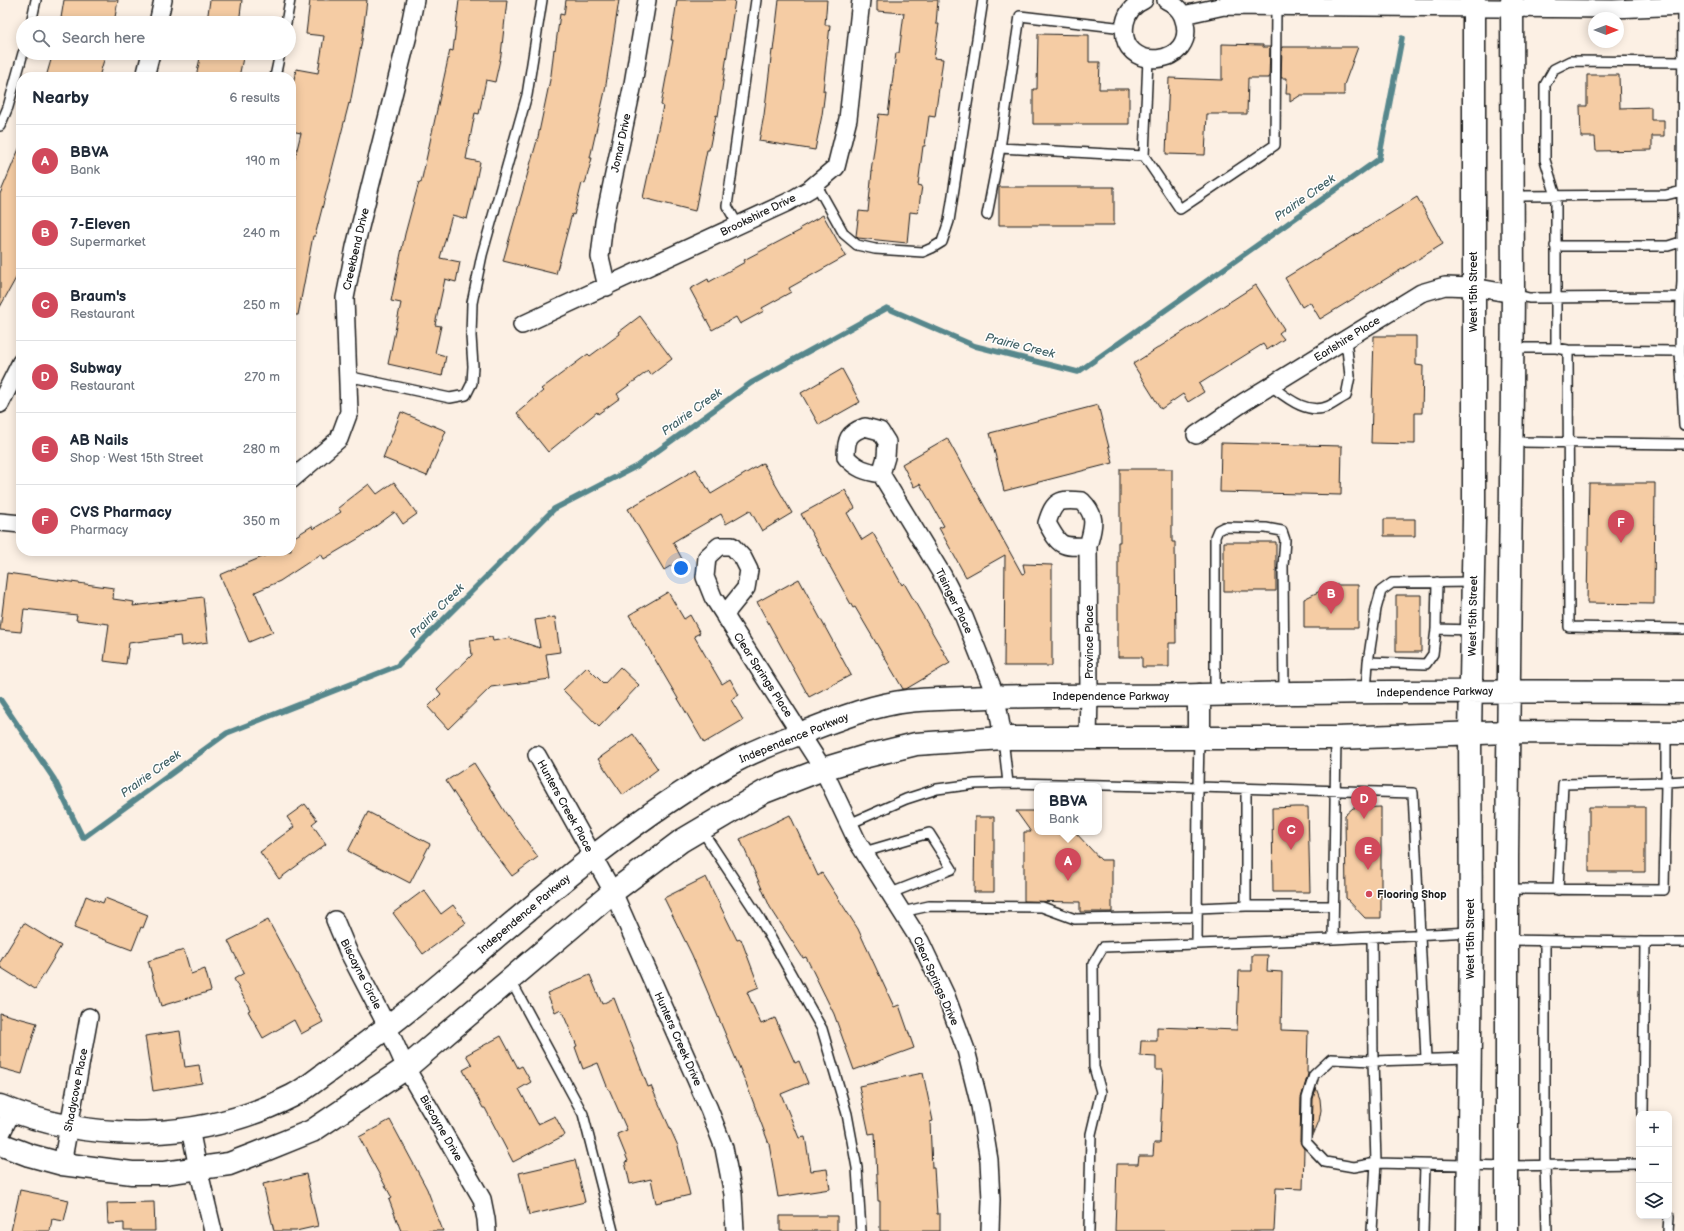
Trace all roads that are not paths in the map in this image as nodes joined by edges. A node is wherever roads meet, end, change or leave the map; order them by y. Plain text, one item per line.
1 (36, 0) edge
2 (162, 0) edge
3 (290, 0) edge
4 (415, 0) edge
5 (542, 0) edge
6 (647, 0) edge
7 (756, 0) edge
8 (861, 0) edge
9 (983, 0) edge
10 (1144, 0) edge
11 (1166, 0) edge
12 (1303, 3) edge
13 (1474, 4) edge
14 (1513, 4) edge
15 (1276, 6) junction
16 (1684, 6) edge
17 (33, 16) edge
18 (159, 16) edge
19 (287, 16) edge
20 (1183, 16) junction
21 (1124, 28) junction
22 (1683, 56) edge
23 (1148, 59) junction
24 (21, 60) edge
25 (149, 60) edge
26 (278, 60) edge
27 (18, 72) edge
28 (146, 72) edge
29 (275, 72) edge
30 (16, 78) edge
31 (0, 126) edge
32 (1000, 148) junction
33 (1144, 156) junction
34 (816, 184) junction
35 (1683, 192) edge
36 (1513, 196) junction
37 (1556, 196) junction
38 (987, 215) dead end
39 (738, 225) junction
40 (1683, 241) edge
41 (1556, 246) junction
42 (1683, 282) edge
43 (607, 287) junction
44 (1473, 287) junction
45 (1513, 294) junction
46 (1681, 297) junction
47 (1556, 298) junction
48 (522, 325) dead end
49 (1346, 340) junction
50 (1512, 348) junction
51 (1556, 348) junction
52 (1568, 350) junction
53 (1680, 351) junction
54 (16, 372) edge
55 (347, 376) junction
56 (1271, 386) junction
57 (0, 404) edge
58 (1684, 425) edge
59 (1196, 435) dead end
60 (1511, 442) junction
61 (1568, 442) junction
62 (1684, 444) edge
63 (881, 474) dead end
64 (296, 476) edge
65 (0, 522) edge
66 (16, 524) edge
67 (1088, 546) dead end
68 (1436, 582) junction
69 (1474, 582) junction
70 (725, 616) dead end
71 (1436, 629) junction
72 (1684, 629) edge
73 (1473, 630) junction
74 (1368, 662) junction
75 (1509, 691) junction
76 (1470, 692) junction
77 (1684, 692) edge
78 (1366, 693) junction
79 (1284, 694) junction
80 (1207, 695) junction
81 (1089, 696) junction
82 (996, 697) junction
83 (1508, 732) junction
84 (800, 733) junction
85 (1675, 733) edge
86 (1470, 734) junction
87 (1003, 738) junction
88 (1088, 738) junction
89 (1336, 738) junction
90 (1199, 739) junction
91 (537, 755) dead end
92 (823, 769) junction
93 (1684, 781) edge
94 (1666, 782) junction
95 (1008, 783) junction
96 (1034, 784) edge
97 (1102, 785) edge
98 (1198, 787) junction
99 (1246, 788) junction
100 (1335, 790) junction
101 (848, 824) junction
102 (701, 829) junction
103 (864, 852) junction
104 (594, 856) junction
105 (1507, 889) junction
106 (1558, 890) junction
107 (613, 892) junction
108 (891, 893) junction
109 (1246, 906) junction
110 (1333, 906) junction
111 (902, 912) junction
112 (1197, 913) junction
113 (335, 920) dead end
114 (1471, 932) junction
115 (1419, 934) junction
116 (1372, 937) junction
117 (1333, 939) junction
118 (1507, 940) junction
119 (1545, 941) junction
120 (1644, 942) junction
121 (1684, 942) edge
122 (1197, 944) junction
123 (510, 979) junction
124 (89, 1017) dead end
125 (388, 1028) junction
126 (1426, 1058) junction
127 (1469, 1058) junction
128 (1373, 1061) junction
129 (406, 1068) junction
130 (6, 1109) edge
131 (1643, 1111) edge
132 (68, 1127) junction
133 (190, 1129) junction
134 (0, 1136) edge
135 (0, 1144) edge
136 (1376, 1163) junction
137 (62, 1164) junction
138 (1636, 1164) edge
139 (1425, 1165) junction
140 (1468, 1165) junction
141 (1545, 1165) junction
142 (1507, 1166) junction
143 (198, 1168) junction
144 (1668, 1219) edge
145 (213, 1231) edge
146 (487, 1231) edge
147 (613, 1231) edge
148 (736, 1231) edge
149 (861, 1231) edge
150 (990, 1231) edge
151 (1089, 1231) edge
152 (1372, 1231) edge
153 (1423, 1231) edge
154 (1468, 1231) edge
155 (1507, 1231) edge
156 (1547, 1231) edge
157 (1668, 1231) edge

1 - 17 lane
2 - 18 street
3 - 19 lane
4 - 55 street, Creekbend Drive
5 - 55 lane
6 - 43 street, Jomar Drive
7 - 39 lane
8 - 34 street, Brookshire Drive
9 - 34 lane
10 - 21 street
11 - 20 street
12 - 13 street
12 - 15 street
13 - 14 street
13 - 44 main road, West 15th Street
14 - 16 street
14 - 36 main road
15 - 20 street
15 - 33 lane
16 - 22 lane
20 - 23 street
21 - 23 street
21 - 32 lane
22 - 35 lane
22 - 37 lane
23 - 33 lane
24 - 27 lane
25 - 28 street
26 - 29 lane
30 - 31 lane
32 - 33 lane
32 - 38 lane
34 - 39 street, Brookshire Drive
35 - 37 lane
35 - 40 lane
36 - 37 lane
36 - 45 main road
37 - 41 lane
39 - 43 street, Brookshire Drive
40 - 41 lane
40 - 42 lane
41 - 47 lane
42 - 46 lane
43 - 48 street, Brookshire Drive
44 - 45 street, Earlshire Place
44 - 49 street, Earlshire Place
44 - 69 main road, West 15th Street
45 - 47 lane
45 - 50 main road
46 - 47 lane
46 - 53 lane
47 - 51 lane
49 - 56 street, Earlshire Place
49 - 56 lane
50 - 51 lane
50 - 60 main road
51 - 52 lane
52 - 53 lane
52 - 61 lane
53 - 58 lane
54 - 57 street
55 - 64 street, Creekbend Drive
56 - 59 street, Earlshire Place
60 - 61 lane
60 - 75 main road
61 - 62 lane
61 - 72 lane
63 - 82 street, Tisinger Place
65 - 66 street
67 - 81 street, Province Place
68 - 69 lane
68 - 71 lane
68 - 74 lane
69 - 73 main road, West 15th Street
70 - 84 street, Clear Springs Place
71 - 73 lane
71 - 74 lane
73 - 76 main road, West 15th Street
74 - 78 lane
75 - 76 main road, Independence Parkway
75 - 77 main road, Independence Parkway
75 - 83 main road
76 - 78 main road, Independence Parkway
76 - 86 main road, West 15th Street
78 - 79 main road, Independence Parkway
79 - 80 main road, Independence Parkway
79 - 80 lane
80 - 81 main road, Independence Parkway
80 - 90 main road
81 - 82 main road, Independence Parkway
81 - 88 street, Province Place
82 - 84 main road, Independence Parkway
82 - 87 street, Tisinger Place
83 - 85 main road
83 - 86 main road
83 - 105 main road
84 - 92 street, Clear Springs Drive
84 - 104 main road, Independence Parkway
85 - 94 lane
86 - 89 main road
86 - 114 main road, West 15th Street
87 - 88 main road
87 - 92 main road
87 - 95 lane
88 - 90 main road
89 - 90 main road
89 - 100 lane
90 - 98 lane
91 - 104 street, Hunters Creek Place
92 - 101 street, Clear Springs Drive
92 - 102 main road
93 - 94 lane
94 - 106 lane
94 - 106 lane
95 - 96 lane
95 - 101 lane
97 - 98 lane
98 - 99 lane
98 - 112 lane
99 - 100 lane
99 - 109 lane
100 - 110 lane
100 - 115 lane
101 - 103 street, Clear Springs Drive
102 - 107 main road
102 - 149 lane
103 - 108 street, Clear Springs Drive
103 - 108 lane
104 - 107 street, Hunters Creek Drive
104 - 125 main road, Independence Parkway
105 - 106 lane
105 - 118 main road
107 - 123 main road
107 - 148 street, Hunters Creek Drive
108 - 111 street, Clear Springs Drive
109 - 110 lane
109 - 112 lane
110 - 117 lane
111 - 112 lane
111 - 150 street, Clear Springs Drive
112 - 122 lane
113 - 125 street, Biscayne Circle
114 - 115 lane
114 - 127 main road, West 15th Street
115 - 116 lane
115 - 126 lane
116 - 117 lane
116 - 128 lane
117 - 122 lane
118 - 119 lane
118 - 142 main road
119 - 120 lane
119 - 141 lane
120 - 121 lane
120 - 131 lane
122 - 151 lane
123 - 129 main road
123 - 147 lane
124 - 132 street, Shadycove Place
125 - 129 street, Biscayne Drive
125 - 133 main road, Independence Parkway
126 - 127 lane
126 - 128 lane
127 - 140 main road, West 15th Street
128 - 136 lane
128 - 136 lane
129 - 143 main road
129 - 146 street, Biscayne Drive
130 - 132 main road, Independence Parkway
130 - 134 street
132 - 133 main road, Independence Parkway
132 - 137 street, Shadycove Place
133 - 143 street
135 - 137 main road
136 - 139 lane
136 - 152 lane
137 - 143 main road
138 - 141 lane
139 - 140 lane
139 - 153 lane
140 - 142 lane
140 - 154 main road, West 15th Street
141 - 142 lane
141 - 156 lane
142 - 155 main road
143 - 145 street
144 - 157 lane

